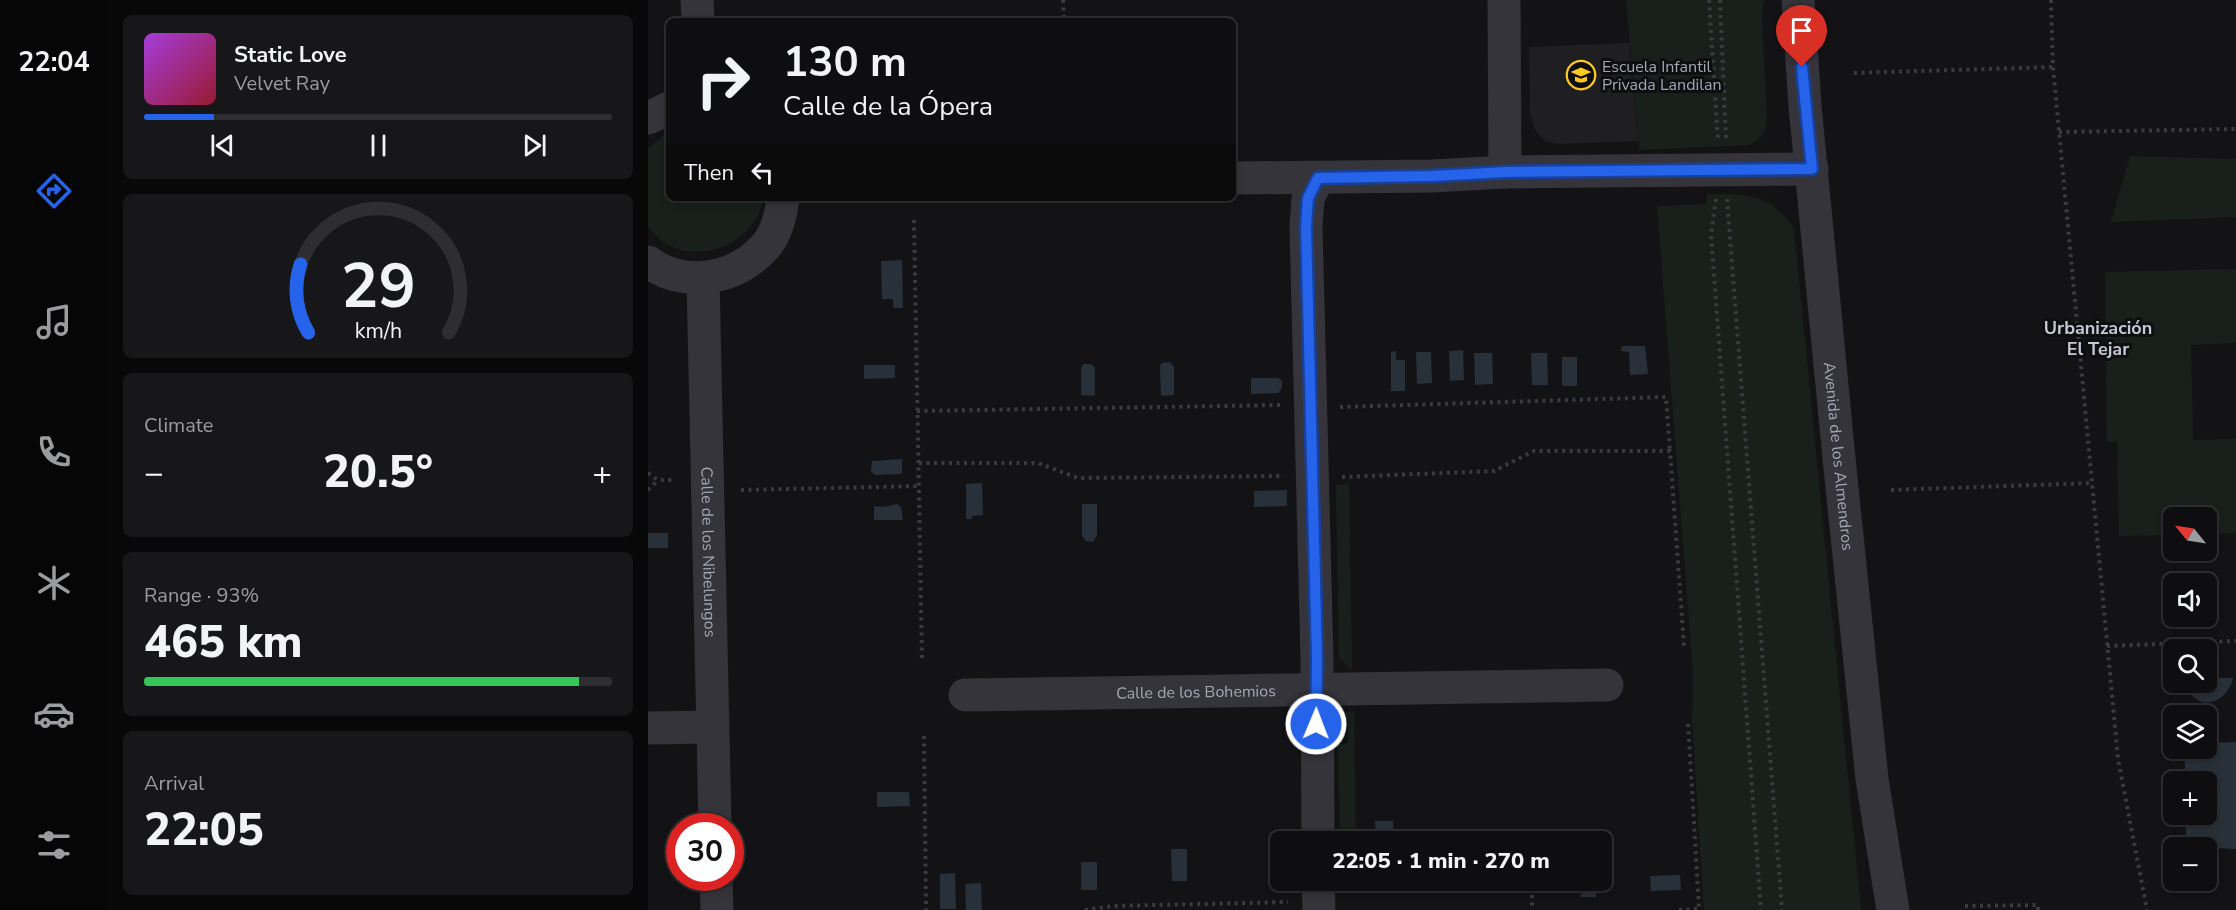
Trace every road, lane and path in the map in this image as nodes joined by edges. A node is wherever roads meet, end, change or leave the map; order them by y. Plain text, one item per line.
1 (697, 0) edge
2 (1063, 0) edge
3 (1504, 0) edge
4 (1709, 0) edge
5 (1720, 0) edge
6 (1798, 0) edge
7 (2050, 0) edge
8 (698, 18) edge
9 (1064, 18) edge
10 (2053, 67) junction
11 (1854, 73) dead end
12 (666, 109) edge
13 (648, 117) edge
14 (2236, 129) edge
15 (2059, 132) junction
16 (1724, 167) junction
17 (1812, 169) junction
18 (1506, 172) junction
19 (1236, 178) edge
20 (1318, 178) junction
21 (783, 201) edge
22 (914, 220) dead end
23 (648, 262) edge
24 (703, 278) junction
25 (1289, 405) dead end
26 (1334, 408) dead end
27 (917, 411) junction
28 (1670, 451) junction
29 (919, 463) junction
30 (648, 473) edge
31 (1290, 476) dead end
32 (1336, 478) dead end
33 (658, 480) junction
34 (673, 480) dead end
35 (2092, 483) junction
36 (918, 486) junction
37 (648, 490) edge
38 (741, 490) dead end
39 (1891, 490) dead end
40 (2236, 641) edge
41 (1684, 646) dead end
42 (2108, 646) junction
43 (922, 661) dead end
44 (1607, 685) dead end
45 (1317, 690) junction
46 (965, 695) dead end
47 (1688, 721) dead end
48 (713, 727) junction
49 (648, 728) edge
50 (924, 736) dead end
51 (715, 813) edge
52 (1318, 831) edge
53 (716, 891) edge
54 (1361, 891) edge
55 (1532, 891) edge
56 (1319, 894) edge
57 (1965, 906) dead end
58 (717, 910) edge
59 (926, 910) edge
60 (1085, 910) edge
61 (1532, 910) edge
62 (1679, 910) edge
63 (1761, 910) edge
64 (1782, 910) edge
65 (1893, 910) edge
66 (2038, 910) edge
67 (2147, 910) edge

1 - 8 street
2 - 9 path
3 - 18 street
4 - 16 path
5 - 16 path
6 - 17 street, Avenida de los Almendros
7 - 10 path
10 - 11 path
10 - 15 path
12 - 13 street
14 - 15 path
15 - 35 path
16 - 17 street
16 - 18 street
16 - 63 path
16 - 64 path
17 - 65 street, Avenida de los Almendros
18 - 20 street
19 - 20 street
20 - 45 street
21 - 24 street
22 - 27 path
23 - 24 street
24 - 48 street, Calle de los Nibelungos
25 - 27 path
26 - 28 path
27 - 29 path
28 - 32 path
28 - 41 path
29 - 31 path
29 - 36 path
30 - 33 path
33 - 34 path
33 - 37 path
35 - 39 path
35 - 42 path
36 - 38 path
36 - 43 path
40 - 42 path
42 - 67 path
44 - 45 street, Calle de los Bohemios
45 - 46 street, Calle de los Bohemios
45 - 52 street
47 - 62 path
48 - 49 street
48 - 51 street, Calle de los Nibelungos
50 - 59 path
53 - 58 street
54 - 56 path
55 - 61 path
56 - 60 path
57 - 66 path

